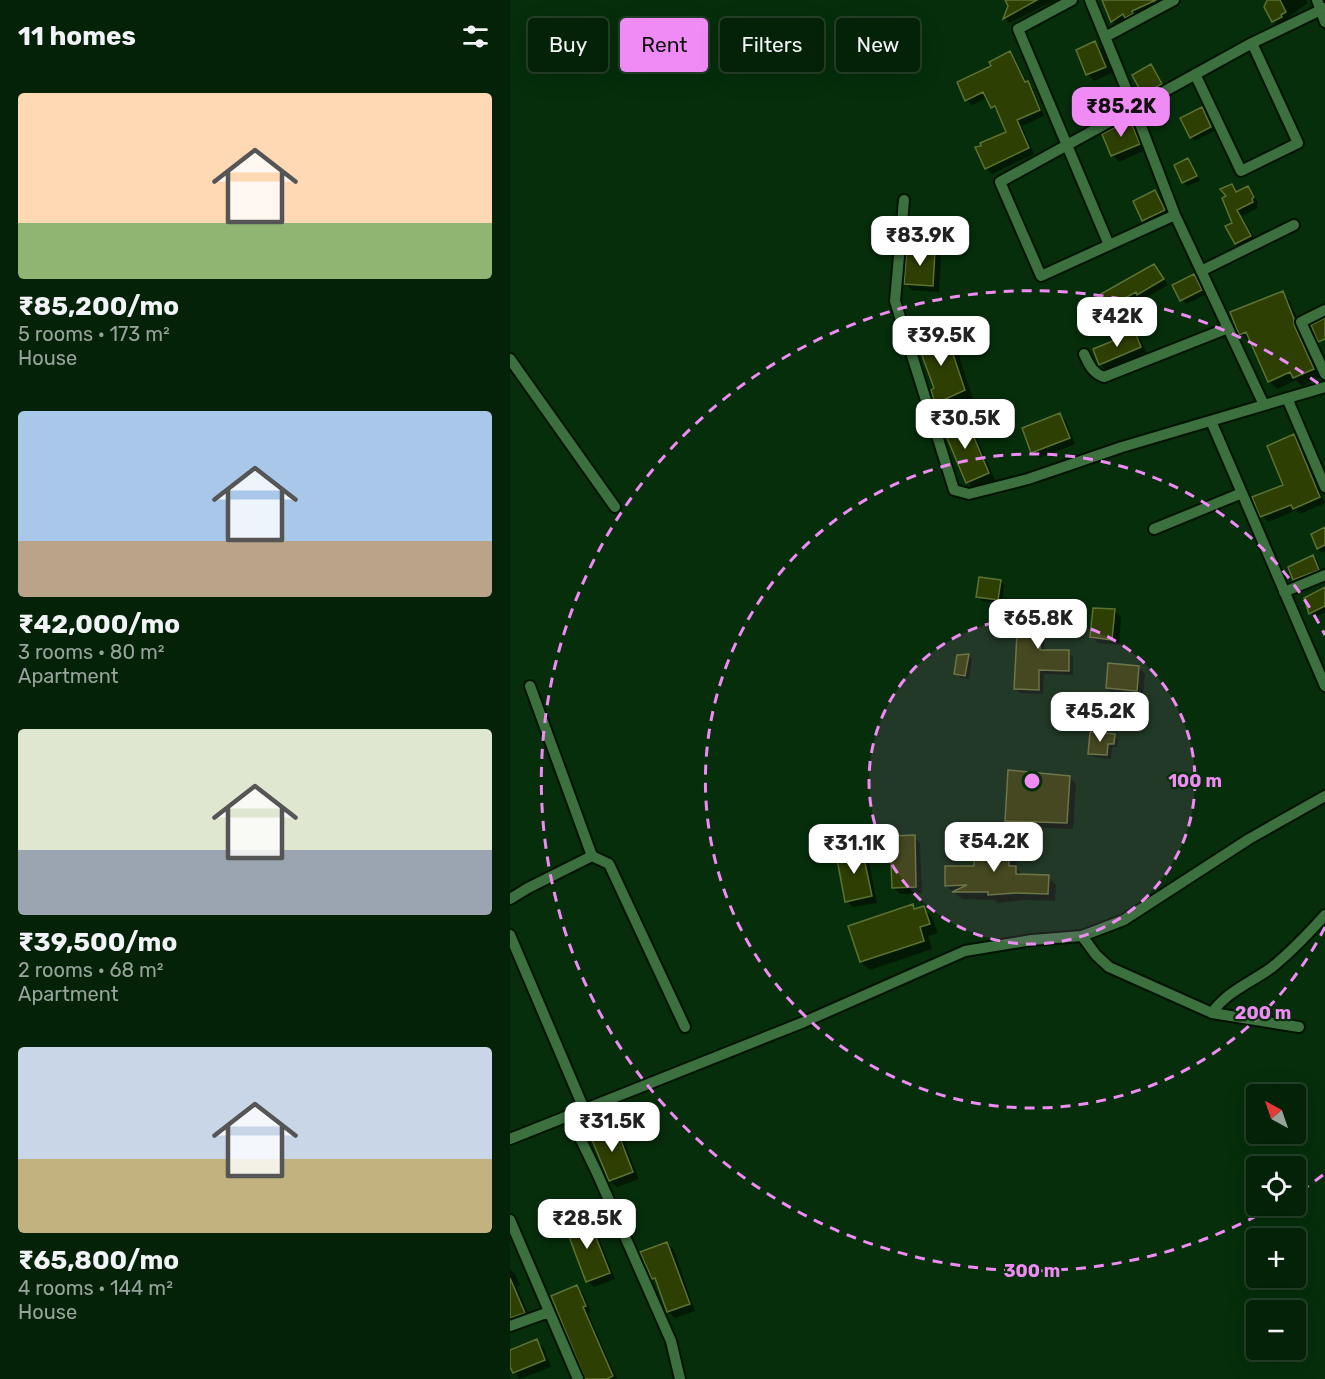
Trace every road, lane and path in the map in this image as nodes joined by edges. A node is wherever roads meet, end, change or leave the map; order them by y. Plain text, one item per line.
1 (1072, 0) edge
2 (1090, 0) edge
3 (1174, 0) edge
4 (1317, 0) edge
5 (1162, 3) edge
6 (1324, 14) edge
7 (1105, 37) junction
8 (1252, 43) junction
9 (1195, 74) junction
10 (1134, 108) junction
11 (1067, 145) junction
12 (903, 200) dead end
13 (1175, 215) junction
14 (1294, 225) dead end
15 (1109, 245) junction
16 (1201, 271) junction
17 (1325, 310) edge
18 (1228, 328) junction
19 (1084, 354) dead end
20 (510, 359) edge
21 (1325, 374) edge
22 (1325, 387) edge
23 (1287, 398) junction
24 (1264, 405) junction
25 (1211, 421) junction
26 (1325, 487) edge
27 (1242, 493) junction
28 (615, 507) dead end
29 (1154, 528) dead end
30 (1325, 575) edge
31 (1284, 592) junction
32 (530, 686) dead end
33 (1325, 686) edge
34 (1325, 796) edge
35 (592, 856) junction
36 (510, 899) edge
37 (1325, 915) edge
38 (510, 935) edge
39 (1082, 936) junction
40 (1212, 1013) junction
41 (685, 1027) dead end
42 (1299, 1027) dead end
43 (584, 1109) junction
44 (569, 1115) junction
45 (510, 1139) edge
46 (510, 1220) edge
47 (549, 1312) junction
48 (510, 1326) edge
49 (578, 1379) edge
50 (680, 1379) edge

1 - 11 street
2 - 7 street
3 - 5 street
4 - 6 street
5 - 7 street
6 - 8 street
7 - 10 street
8 - 9 street
8 - 9 street
9 - 10 street
10 - 11 street
10 - 13 street
11 - 15 street
11 - 15 street
12 - 25 street
13 - 15 street
13 - 16 street
14 - 16 street
16 - 18 street
17 - 21 street
18 - 19 street
18 - 24 street
20 - 28 street
22 - 23 street
23 - 24 street
23 - 26 street
24 - 25 street
25 - 27 street
27 - 29 street
27 - 31 street
30 - 31 street
31 - 33 street
32 - 35 street
34 - 39 street
35 - 36 street
35 - 41 street
37 - 40 street
38 - 43 street
39 - 40 street
39 - 43 street
40 - 42 street
43 - 44 street
44 - 45 street
44 - 50 street
46 - 47 street
47 - 48 street
47 - 49 street

